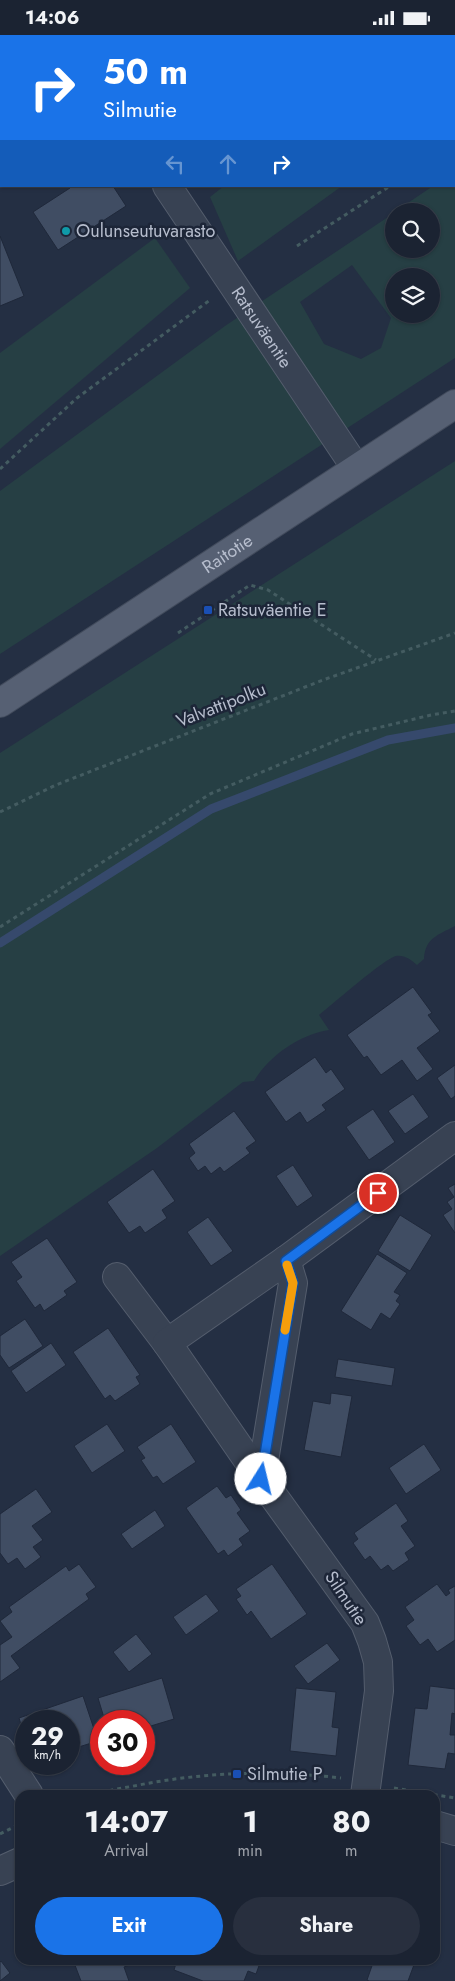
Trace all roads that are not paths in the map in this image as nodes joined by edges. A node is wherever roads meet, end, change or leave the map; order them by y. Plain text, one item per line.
1 (168, 187) edge
2 (455, 405) edge
3 (356, 469) junction
4 (0, 703) edge
5 (455, 1136) edge
6 (286, 1261) junction
7 (117, 1277) dead end
8 (167, 1343) junction
9 (261, 1479) junction
10 (0, 1750) edge
11 (366, 1788) edge
12 (26, 1790) edge
13 (440, 1826) edge
14 (455, 1831) edge
15 (15, 1864) edge
16 (0, 1871) edge

1 - 3 street, Ratsuväentie
2 - 3 main road, Raitotie
3 - 4 main road, Raitotie
5 - 6 street
6 - 8 street
6 - 9 street
7 - 8 street, Silmutie
8 - 9 street, Silmutie
9 - 11 street, Silmutie
10 - 12 street
13 - 14 street
15 - 16 street

